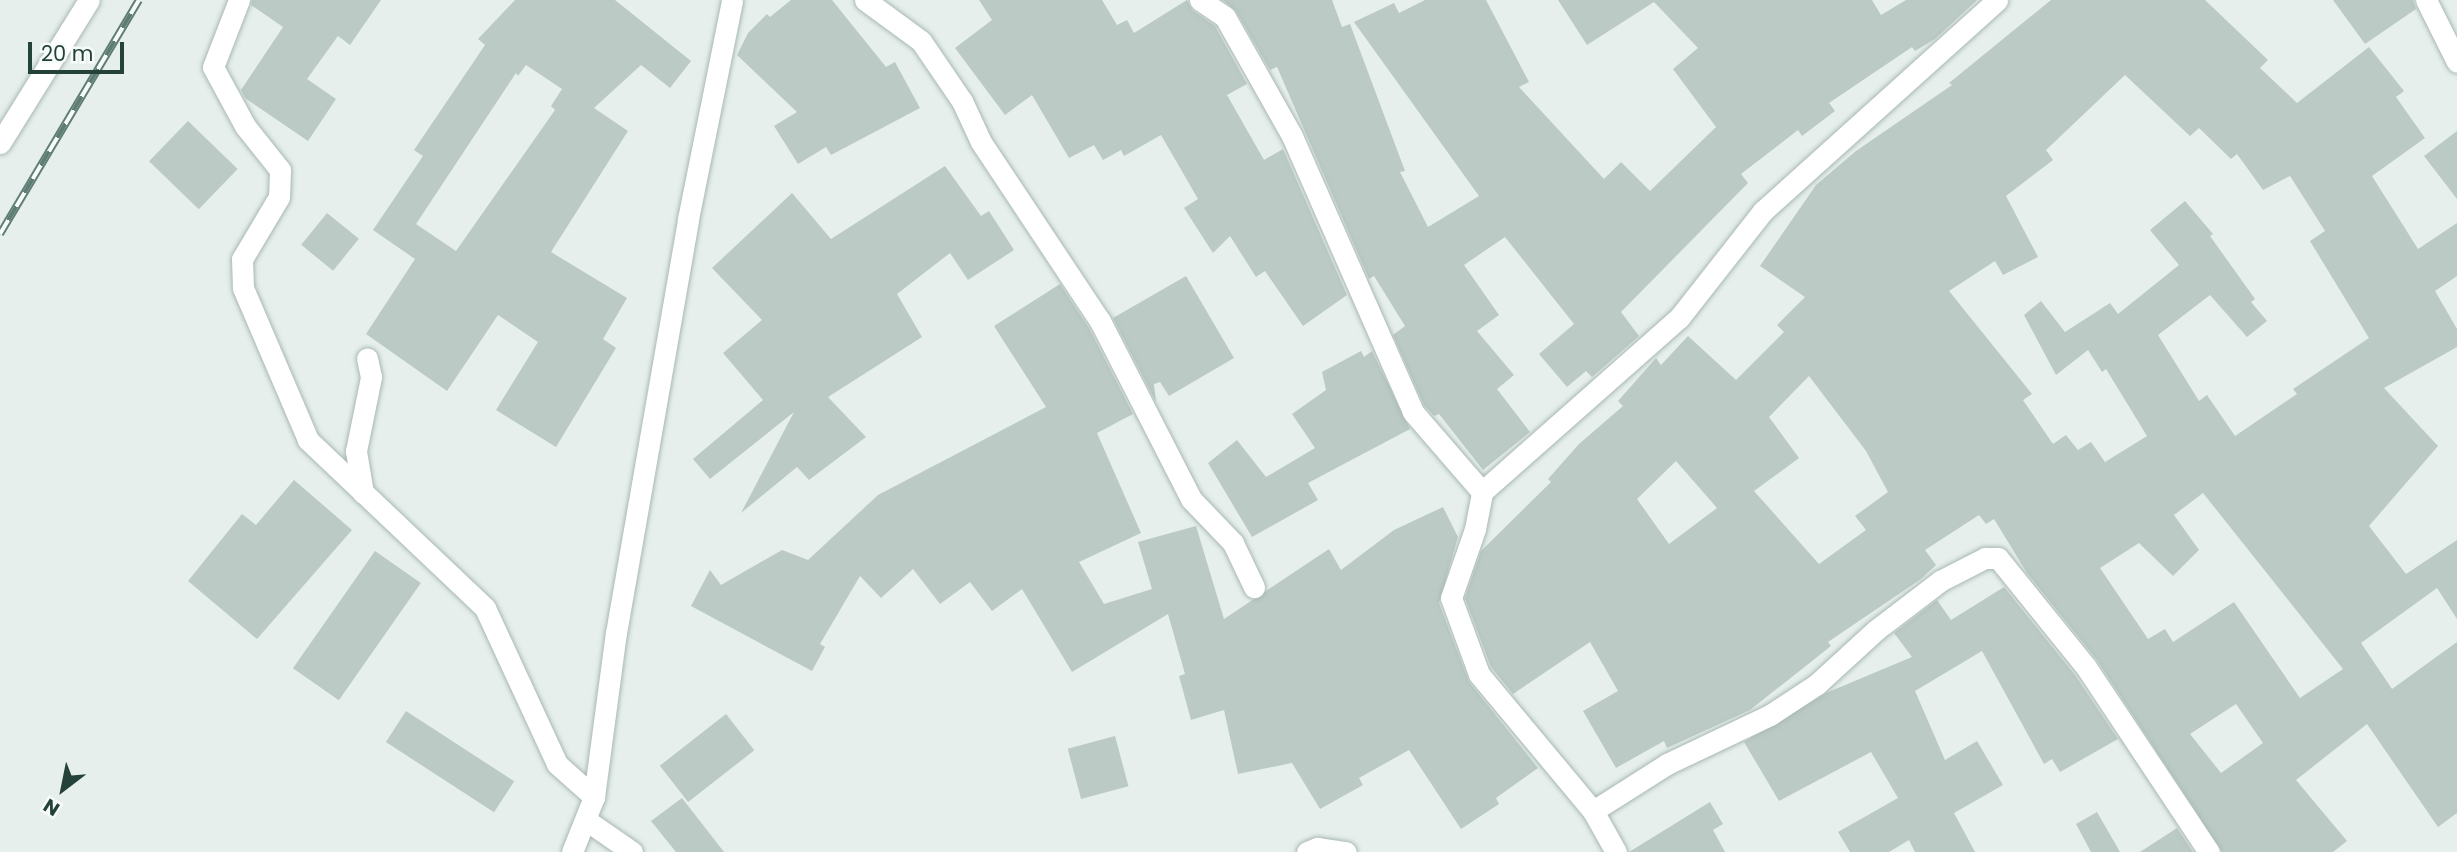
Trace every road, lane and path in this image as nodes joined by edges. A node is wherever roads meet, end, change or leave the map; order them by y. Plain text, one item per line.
1 (89, 0) edge
2 (239, 0) edge
3 (732, 0) edge
4 (865, 0) edge
5 (1200, 0) edge
6 (1997, 0) edge
7 (2426, 0) edge
8 (2457, 62) edge
9 (0, 143) edge
10 (367, 358) dead end
11 (1482, 492) junction
12 (363, 493) junction
13 (1254, 587) dead end
14 (594, 797) junction
15 (1592, 811) junction
16 (586, 820) junction
17 (572, 852) edge
18 (632, 852) edge
19 (1307, 852) edge
20 (1346, 852) edge
21 (1616, 852) edge
22 (2209, 852) edge

1 - 9 street
2 - 12 street
3 - 14 street
4 - 13 street
5 - 11 street
6 - 11 street
7 - 8 street
10 - 12 street
11 - 15 street
12 - 14 street
14 - 16 street
15 - 21 street
15 - 22 street
16 - 17 street
16 - 18 street
19 - 20 street

